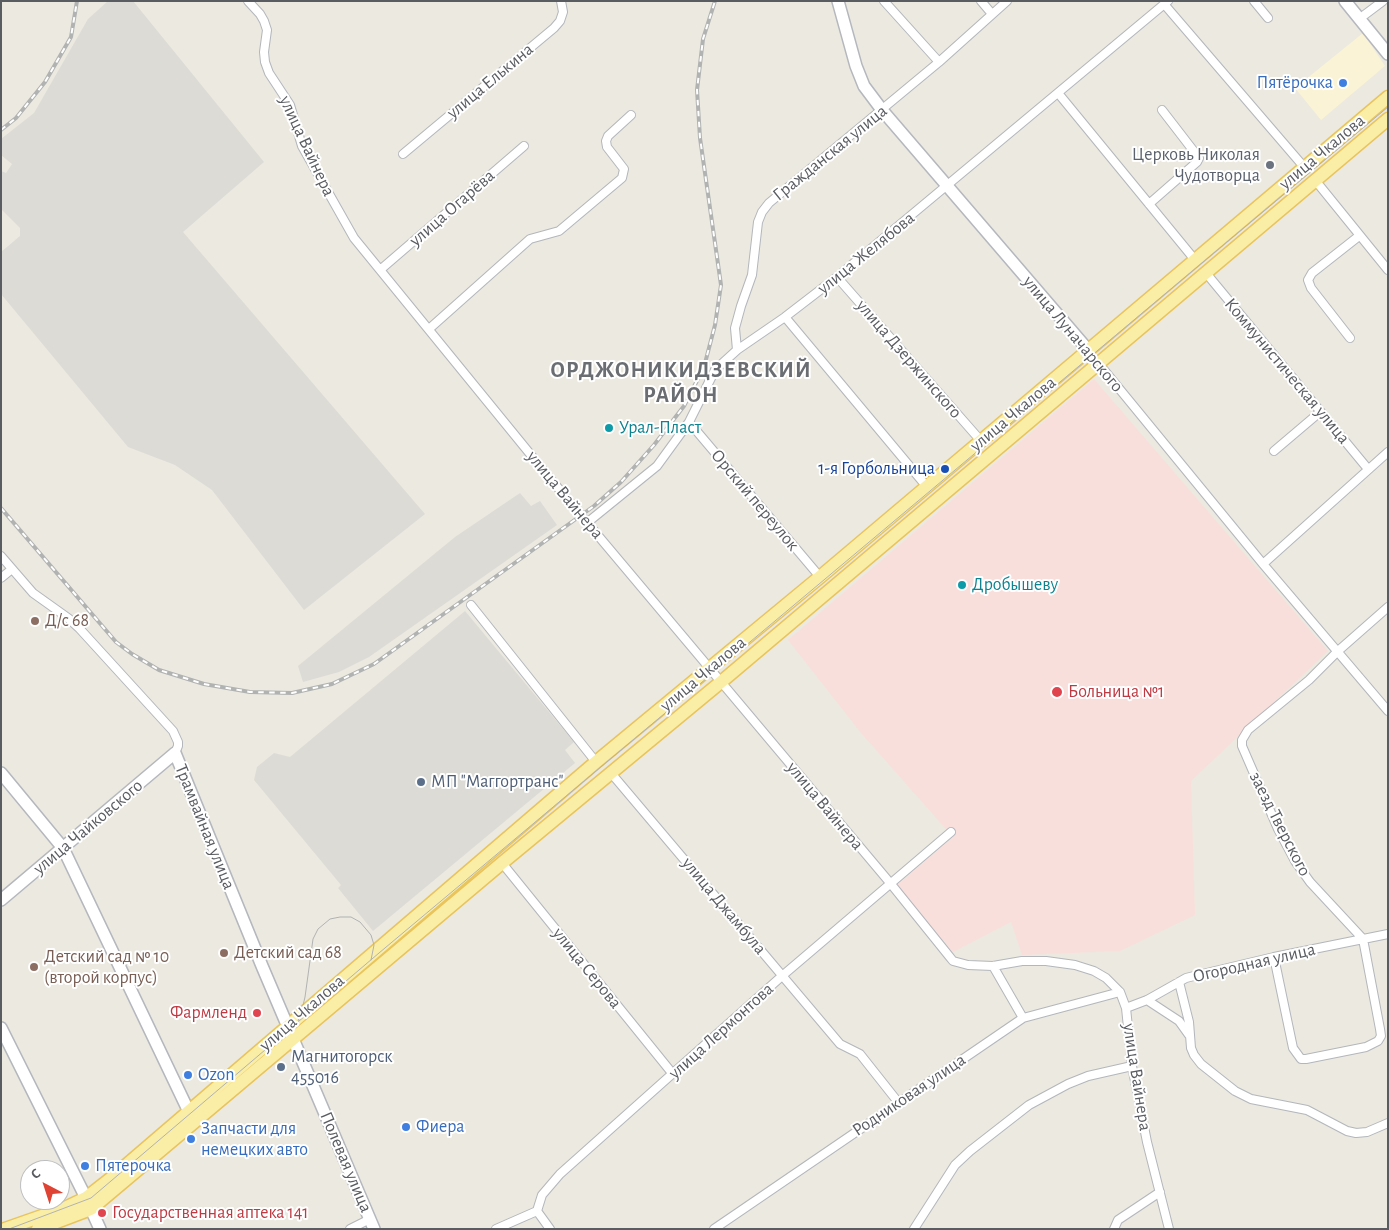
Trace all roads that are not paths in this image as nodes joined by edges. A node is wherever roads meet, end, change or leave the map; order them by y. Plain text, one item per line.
1 (248, 1) edge
2 (561, 1) edge
3 (838, 1) edge
4 (884, 1) edge
5 (981, 1) edge
6 (1006, 1) edge
7 (1254, 1) edge
8 (1345, 1) edge
9 (1383, 1) edge
10 (1166, 3) edge
11 (992, 14) junction
12 (1268, 18) dead end
13 (1359, 18) junction
14 (1388, 54) edge
15 (939, 62) junction
16 (1058, 93) junction
17 (1388, 97) edge
18 (882, 110) junction
19 (1162, 110) dead end
20 (631, 115) dead end
21 (1388, 120) edge
22 (524, 146) dead end
23 (404, 154) dead end
24 (1304, 167) junction
25 (1315, 180) junction
26 (947, 186) junction
27 (1149, 204) junction
28 (1359, 236) junction
29 (1195, 260) junction
30 (380, 270) junction
31 (1388, 270) edge
32 (1206, 273) junction
33 (838, 277) junction
34 (785, 317) junction
35 (429, 329) junction
36 (1350, 338) dead end
37 (737, 350) junction
38 (1089, 351) junction
39 (1099, 364) junction
40 (1320, 412) junction
41 (689, 422) junction
42 (981, 441) junction
43 (1274, 451) dead end
44 (1388, 452) edge
45 (1368, 469) junction
46 (927, 487) junction
47 (588, 522) junction
48 (1, 556) edge
49 (1263, 564) junction
50 (12, 568) junction
51 (820, 577) junction
52 (1, 578) edge
53 (471, 605) dead end
54 (1388, 607) edge
55 (1338, 652) junction
56 (710, 668) junction
57 (722, 682) junction
58 (1388, 711) edge
59 (175, 754) junction
60 (596, 762) junction
61 (611, 773) junction
62 (1, 774) edge
63 (951, 832) dead end
64 (63, 848) junction
65 (502, 864) junction
66 (891, 884) junction
67 (1, 900) edge
68 (1388, 934) edge
69 (1363, 939) junction
70 (1274, 957) junction
71 (993, 966) junction
72 (782, 976) junction
73 (1178, 982) junction
74 (1120, 992) junction
75 (1147, 1000) junction
76 (1126, 1008) junction
77 (1023, 1018) junction
78 (287, 1026) junction
79 (1, 1028) edge
80 (1190, 1037) junction
81 (293, 1040) junction
82 (1132, 1066) junction
83 (672, 1073) junction
84 (898, 1102) junction
85 (189, 1112) junction
86 (1388, 1123) edge
87 (1160, 1192) junction
88 (89, 1204) junction
89 (537, 1211) junction
90 (372, 1224) edge
91 (5, 1229) edge
92 (38, 1229) edge
93 (100, 1229) edge
94 (350, 1229) edge
95 (496, 1229) edge
96 (550, 1229) edge
97 (714, 1229) edge
98 (914, 1229) edge
99 (1114, 1229) edge
100 (1169, 1229) edge

1 - 30 street, улица Вайнера
2 - 23 street, улица Елькина
3 - 18 street, улица Луначарского
4 - 15 street
5 - 11 street
6 - 11 street, Гражданская улица
7 - 12 street
8 - 13 street
9 - 13 street
10 - 16 street, улица Желябова
10 - 24 street
11 - 15 street, Гражданская улица
13 - 14 street
15 - 18 street, Гражданская улица
16 - 26 street, улица Желябова
16 - 27 street
17 - 24 main road, улица Чкалова
18 - 26 street, улица Луначарского
18 - 37 street, Гражданская улица
19 - 27 street
20 - 35 street
21 - 25 main road, улица Чкалова
22 - 30 street, улица Огарёва
24 - 29 main road, улица Чкалова
25 - 28 street
25 - 32 main road, улица Чкалова
26 - 33 street, улица Желябова
26 - 38 street, улица Луначарского
27 - 29 street
28 - 31 street
28 - 36 street
29 - 38 main road, улица Чкалова
30 - 35 street, улица Вайнера
32 - 39 main road, улица Чкалова
32 - 40 street, Коммунистическая улица
33 - 34 street, улица Желябова
33 - 42 street, улица Дзержинского
34 - 37 street, улица Желябова
34 - 46 street
35 - 47 street, улица Вайнера
37 - 41 street, улица Желябова
38 - 39 main road, улица Луначарского
38 - 42 main road, улица Чкалова
39 - 49 street, улица Луначарского
39 - 57 main road, улица Чкалова
40 - 43 street
40 - 45 street, Коммунистическая улица
41 - 47 street, улица Желябова
41 - 51 street, Орский переулок
42 - 46 main road, улица Чкалова
44 - 45 street
45 - 49 street
46 - 51 main road, улица Чкалова
47 - 56 street, улица Вайнера
48 - 50 street, Трамвайная улица
49 - 55 street, улица Луначарского
50 - 52 street
50 - 59 street, Трамвайная улица
51 - 56 main road, улица Чкалова
53 - 60 street
54 - 55 street
55 - 58 street, улица Луначарского
55 - 69 street, заезд Тверского
56 - 57 street, улица Вайнера
56 - 60 main road, улица Чкалова
57 - 61 main road, улица Чкалова
57 - 66 street, улица Вайнера
59 - 64 street, улица Чайковского
59 - 78 street, Трамвайная улица
60 - 78 main road, улица Чкалова
61 - 65 main road, улица Чкалова
61 - 72 street, улица Джамбула
62 - 64 street
63 - 66 street, улица Лермонтова
64 - 67 street, улица Чайковского
64 - 85 street
65 - 81 main road, улица Чкалова
65 - 83 street, улица Серова
66 - 71 street, улица Вайнера
66 - 72 street, улица Лермонтова
68 - 69 street, Огородная улица
69 - 70 street, Огородная улица
69 - 70 street
70 - 73 street, Огородная улица
71 - 74 street, улица Вайнера
71 - 77 street
72 - 83 street, улица Лермонтова
72 - 84 street, улица Джамбула
73 - 75 street, Огородная улица
73 - 80 street
74 - 76 street, улица Вайнера
74 - 77 street, Родниковая улица
75 - 76 street, Огородная улица
75 - 80 street
76 - 82 street, улица Вайнера
77 - 84 street, Родниковая улица
78 - 81 street, Трамвайная улица
78 - 85 main road, улица Чкалова
79 - 88 street
80 - 86 street
81 - 88 main road, улица Чкалова
81 - 90 street, Полевая улица
82 - 87 street, улица Вайнера
82 - 98 street
83 - 89 street, улица Лермонтова
84 - 97 street, Родниковая улица
85 - 88 main road, улица Чкалова
87 - 99 street
87 - 100 street, улица Вайнера
88 - 91 main road, улица Чкалова
88 - 92 main road, улица Чкалова
88 - 93 street
89 - 95 street
89 - 96 street
90 - 94 street

